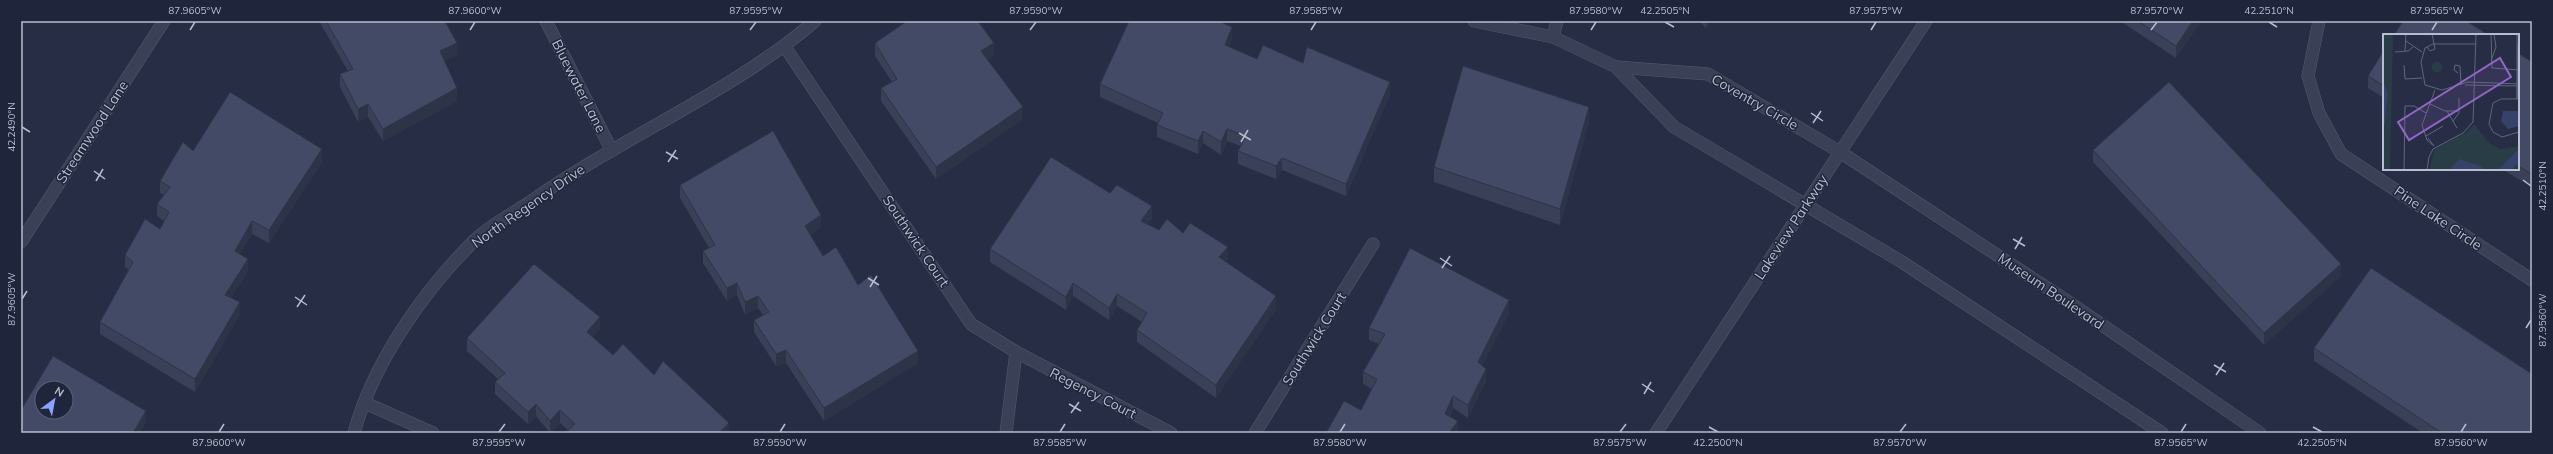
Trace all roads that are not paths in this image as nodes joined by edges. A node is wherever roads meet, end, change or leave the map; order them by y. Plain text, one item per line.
1 (164, 21) edge
2 (546, 21) edge
3 (815, 21) edge
4 (1474, 21) edge
5 (1556, 21) edge
6 (1926, 21) edge
7 (2319, 21) edge
8 (1553, 37) junction
9 (785, 47) junction
10 (1616, 67) junction
11 (612, 151) junction
12 (1840, 152) junction
13 (1804, 205) junction
14 (21, 242) edge
15 (1373, 244) dead end
16 (2532, 280) edge
17 (1016, 352) junction
18 (365, 403) junction
19 (354, 433) edge
20 (433, 433) edge
21 (1006, 433) edge
22 (1171, 433) edge
23 (1255, 433) edge
24 (1656, 433) edge
25 (2162, 433) edge
26 (2260, 433) edge

1 - 14 street, Streamwood Lane
2 - 11 street, Bluewater Lane
3 - 9 street, North Regency Drive
4 - 8 street, Coventry Circle
5 - 8 street
6 - 12 street, Lakeview Parkway
7 - 16 street, Pine Lake Circle
8 - 10 street, Coventry Circle
9 - 11 street, North Regency Drive
9 - 17 street, Southwick Court
10 - 12 street, Coventry Circle
10 - 13 street, Coventry Circle
11 - 18 street, North Regency Drive
12 - 13 street, Lakeview Parkway
12 - 26 street, Museum Boulevard
13 - 24 street, Lakeview Parkway
13 - 25 street
15 - 23 street, Southwick Court
17 - 21 street
17 - 22 street, Regency Court
18 - 19 street, North Regency Drive
18 - 20 street

